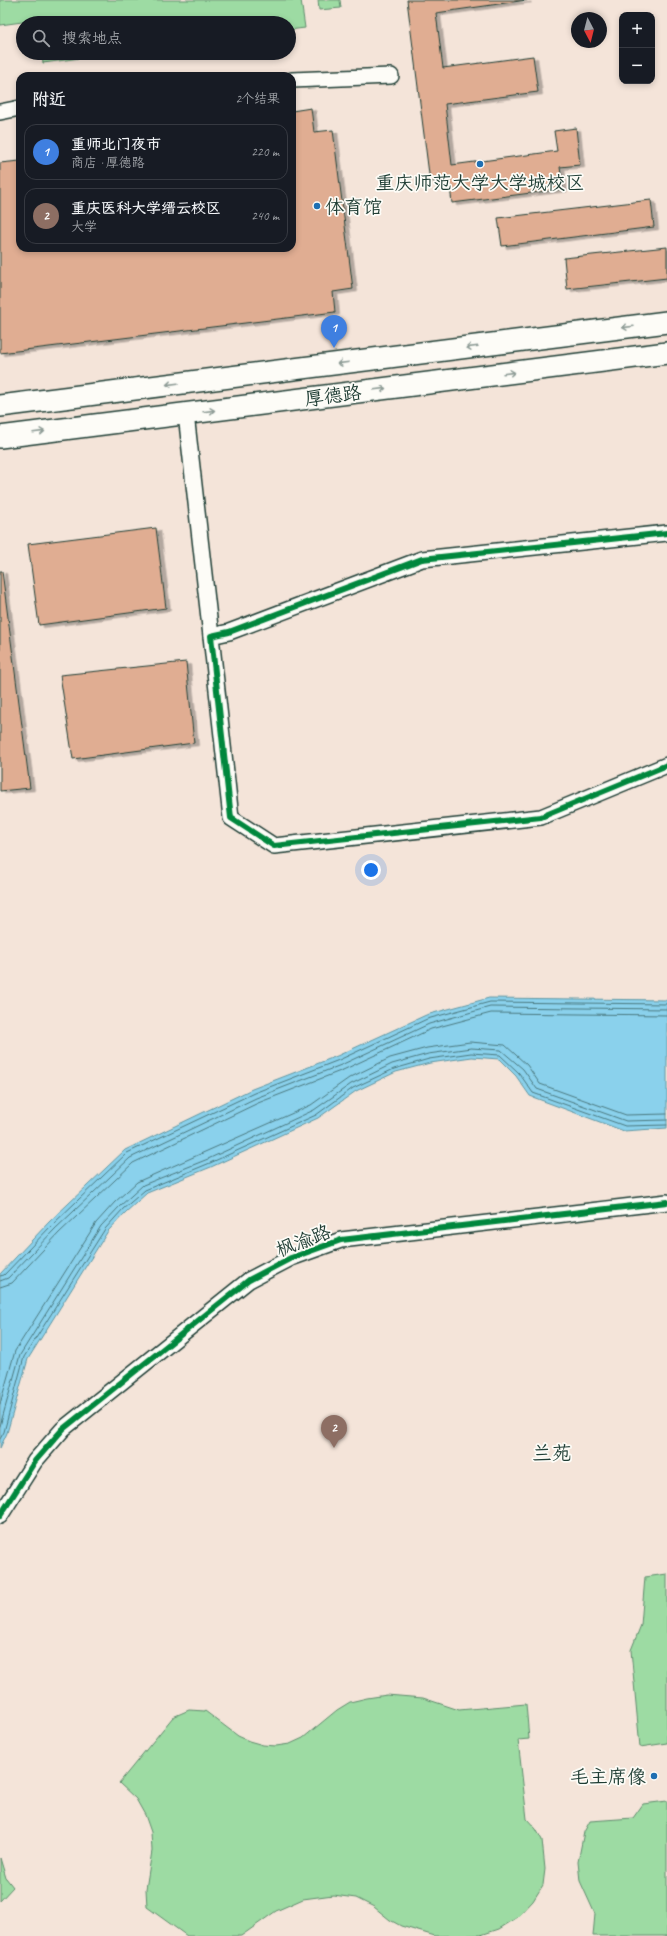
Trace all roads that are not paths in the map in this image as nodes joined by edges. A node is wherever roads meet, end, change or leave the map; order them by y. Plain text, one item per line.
1 (390, 76) dead end
2 (296, 80) edge
3 (16, 109) edge
4 (0, 112) edge
5 (667, 322) edge
6 (667, 353) edge
7 (0, 406) edge
8 (186, 414) junction
9 (0, 437) edge
10 (667, 533) edge
11 (211, 636) junction
12 (667, 765) edge
13 (667, 1202) edge
14 (0, 1516) edge

1 - 2 street
3 - 4 street
5 -> 7 main road, 厚德路
8 -> 6 main road, 厚德路
9 -> 8 main road, 厚德路
8 - 11 street
10 - 11 street
11 - 12 street
13 - 14 street, 枫渝路

